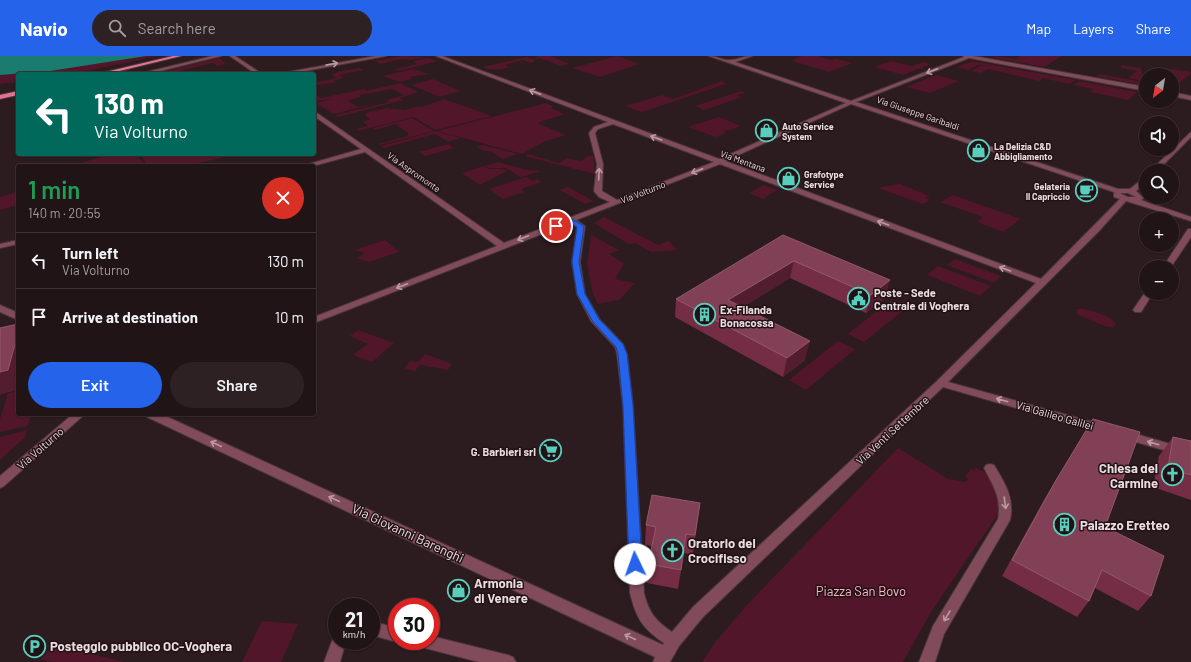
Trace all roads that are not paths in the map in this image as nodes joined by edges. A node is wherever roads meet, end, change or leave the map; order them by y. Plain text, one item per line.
1 (179, 56) edge
2 (219, 56) edge
3 (232, 56) edge
4 (384, 56) edge
5 (438, 56) edge
6 (711, 56) edge
7 (750, 56) edge
8 (965, 56) edge
9 (968, 56) edge
10 (730, 62) junction
11 (109, 72) edge
12 (150, 72) edge
13 (256, 72) edge
14 (291, 72) edge
15 (1139, 88) edge
16 (16, 93) edge
17 (1179, 95) edge
18 (0, 97) edge
19 (1191, 98) edge
20 (852, 102) junction
21 (316, 114) edge
22 (612, 122) junction
23 (1191, 134) edge
24 (366, 150) junction
25 (720, 162) junction
26 (313, 164) edge
27 (1160, 164) edge
28 (1139, 184) edge
29 (1126, 195) junction
30 (616, 202) junction
31 (1186, 216) edge
32 (570, 220) junction
33 (1191, 231) edge
34 (16, 242) edge
35 (0, 246) edge
36 (503, 246) junction
37 (1172, 260) edge
38 (1041, 282) junction
39 (1144, 300) edge
40 (0, 308) edge
41 (1138, 310) dead end
42 (16, 316) edge
43 (316, 319) edge
44 (942, 383) junction
45 (78, 416) edge
46 (155, 416) edge
47 (1191, 454) edge
48 (990, 468) dead end
49 (0, 483) edge
50 (674, 641) junction
51 (440, 645) edge
52 (336, 650) edge
53 (663, 658) edge
54 (332, 662) edge
55 (508, 662) edge
56 (927, 662) edge

1 - 11 main road
2 - 12 street
3 - 13 street
14 -> 4 street
22 -> 5 street, Via Mentana
6 - 10 street, Via Giuseppe Garibaldi
7 - 10 street
8 - 9 street
9 - 15 street
9 -> 20 street, Via Volturno
10 - 20 street, Via Giuseppe Garibaldi
16 - 18 main road
17 - 19 street
20 - 25 street, Via Volturno
20 - 29 street, Via Giuseppe Garibaldi
21 - 24 street, Via Aspromonte
25 -> 22 street, Via Mentana
30 -> 22 street
23 - 27 street
24 - 26 street
24 - 36 street, Via Aspromonte
25 -> 30 street, Via Volturno
38 -> 25 street, Via Mentana
28 - 29 street, Via Venti Settembre
29 - 31 street, Via Giuseppe Garibaldi
29 - 31 street, Via Giuseppe Garibaldi
29 - 38 street, Via Venti Settembre
30 - 32 street, Via Volturno
32 -> 36 street, Via Volturno
32 - 50 street
33 - 37 street
34 - 35 street
36 -> 43 street, Via Volturno
38 - 44 street, Via Venti Settembre
39 - 41 street
40 - 42 street
47 -> 44 street, Via Galileo Galilei
44 - 50 street, Via Venti Settembre
45 - 49 street, Via Volturno
53 -> 46 street, Via Giovanni Barenghi
48 -> 56 street
50 - 53 street, Via Venti Settembre
51 - 55 street
52 - 54 street

